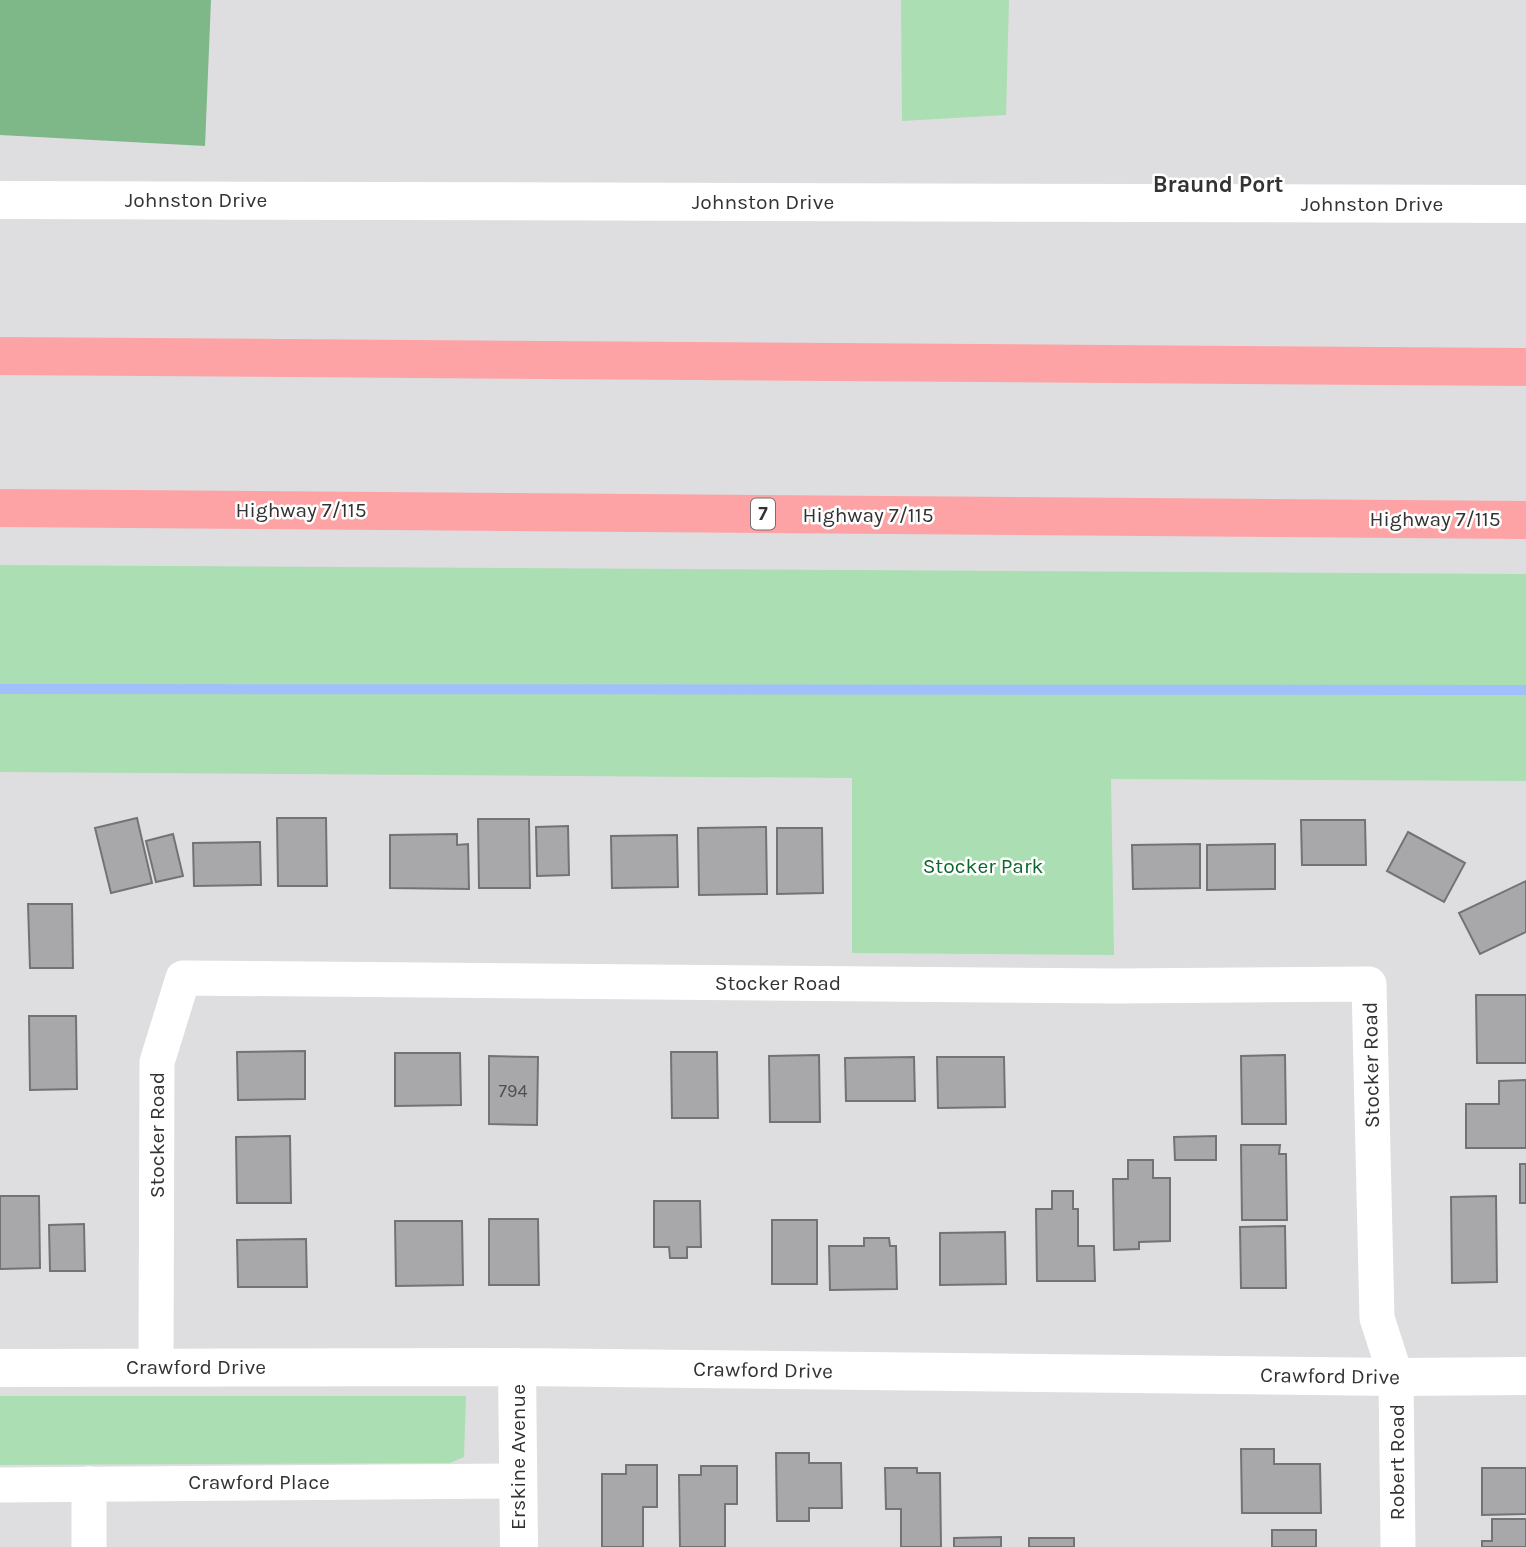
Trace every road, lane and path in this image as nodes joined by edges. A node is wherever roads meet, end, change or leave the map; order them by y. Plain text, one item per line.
1 (0, 200) edge
2 (1526, 204) edge
3 (0, 356) edge
4 (1526, 367) edge
5 (0, 508) edge
6 (1526, 520) edge
7 (156, 1367) junction
8 (517, 1367) junction
9 (0, 1368) edge
10 (1526, 1376) edge
11 (1396, 1377) junction
12 (518, 1481) junction
13 (89, 1484) junction
14 (0, 1485) edge
15 (89, 1547) edge
16 (519, 1547) edge
17 (1398, 1547) edge

1 - 2 street, Johnston Drive
3 - 4 highway
5 - 6 highway, Highway 7/115 / 7
7 - 8 street, Crawford Drive
7 - 9 street, Crawford Drive
7 - 11 street, Stocker Road
8 - 11 street, Crawford Drive
8 - 12 street, Erskine Avenue
10 - 11 street, Crawford Drive
11 - 17 street, Robert Road
12 - 13 street, Crawford Place
12 - 16 street, Erskine Avenue
13 - 14 street, Crawford Place
13 - 15 street

